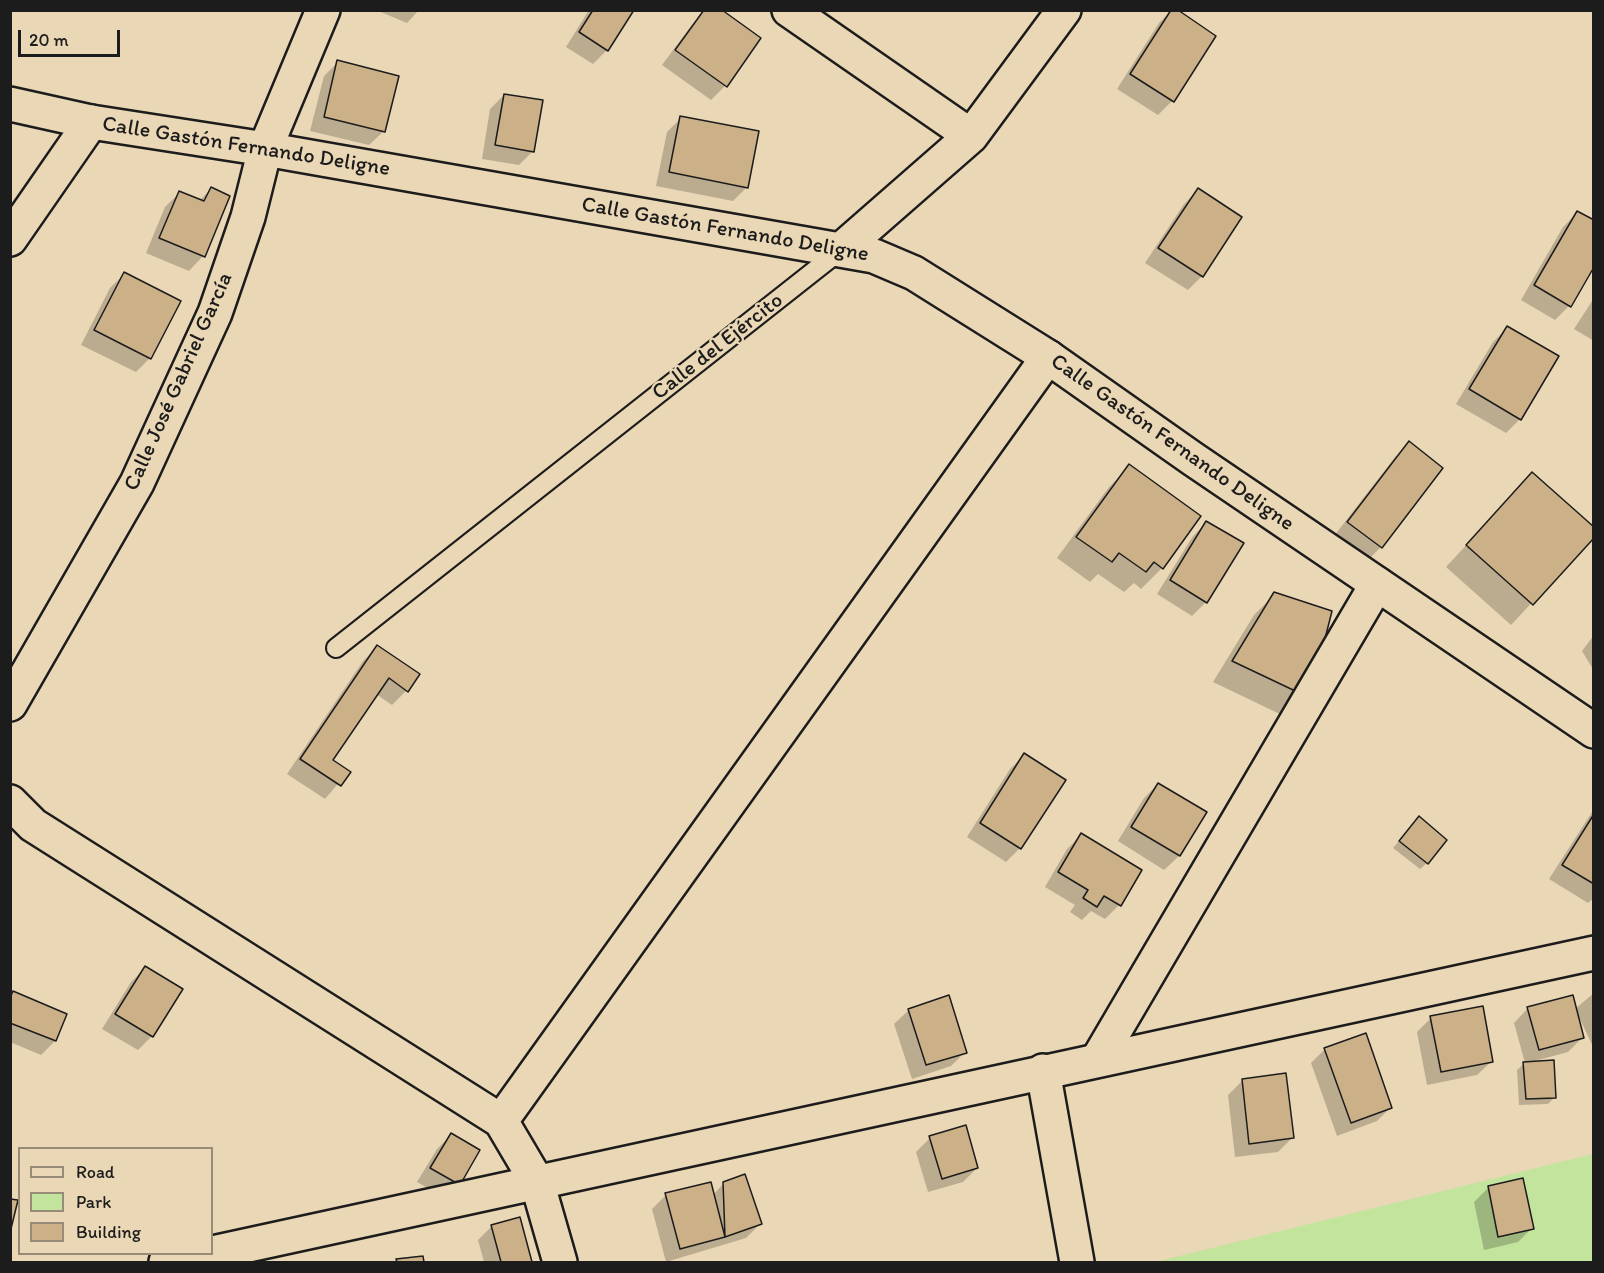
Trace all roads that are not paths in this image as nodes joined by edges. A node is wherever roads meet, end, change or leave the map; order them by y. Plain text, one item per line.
1 (322, 10) edge
2 (789, 10) edge
3 (1064, 10) edge
4 (10, 104) edge
5 (91, 122) junction
6 (971, 136) junction
7 (265, 148) junction
8 (10, 239) edge
9 (843, 248) junction
10 (1048, 357) junction
11 (1377, 584) junction
12 (336, 648) dead end
13 (10, 704) edge
14 (1593, 731) edge
15 (10, 802) edge
16 (1593, 953) edge
17 (1098, 1059) junction
18 (1044, 1071) junction
19 (501, 1121) junction
20 (537, 1182) junction
21 (213, 1252) edge
22 (201, 1255) edge
23 (166, 1263) edge
24 (560, 1263) edge
25 (1077, 1263) edge

1 - 7 street, Calle José Gabriel García
2 - 6 street
3 - 6 street, Calle del Ejército
4 - 5 street, Calle Gastón Fernando Deligne
5 - 7 street, Calle Gastón Fernando Deligne
5 - 8 street
6 - 9 street, Calle del Ejército
7 - 9 street, Calle Gastón Fernando Deligne
7 - 13 street, Calle José Gabriel García
9 - 10 street, Calle Gastón Fernando Deligne
9 - 12 lane, Calle del Ejército
10 - 11 street, Calle Gastón Fernando Deligne
10 - 19 street
11 - 14 street, Calle Gastón Fernando Deligne
11 - 17 street
15 - 19 street
16 - 17 street
17 - 18 street
18 - 20 street
18 - 25 street
19 - 20 street
20 - 21 street
20 - 24 street
22 - 23 street

